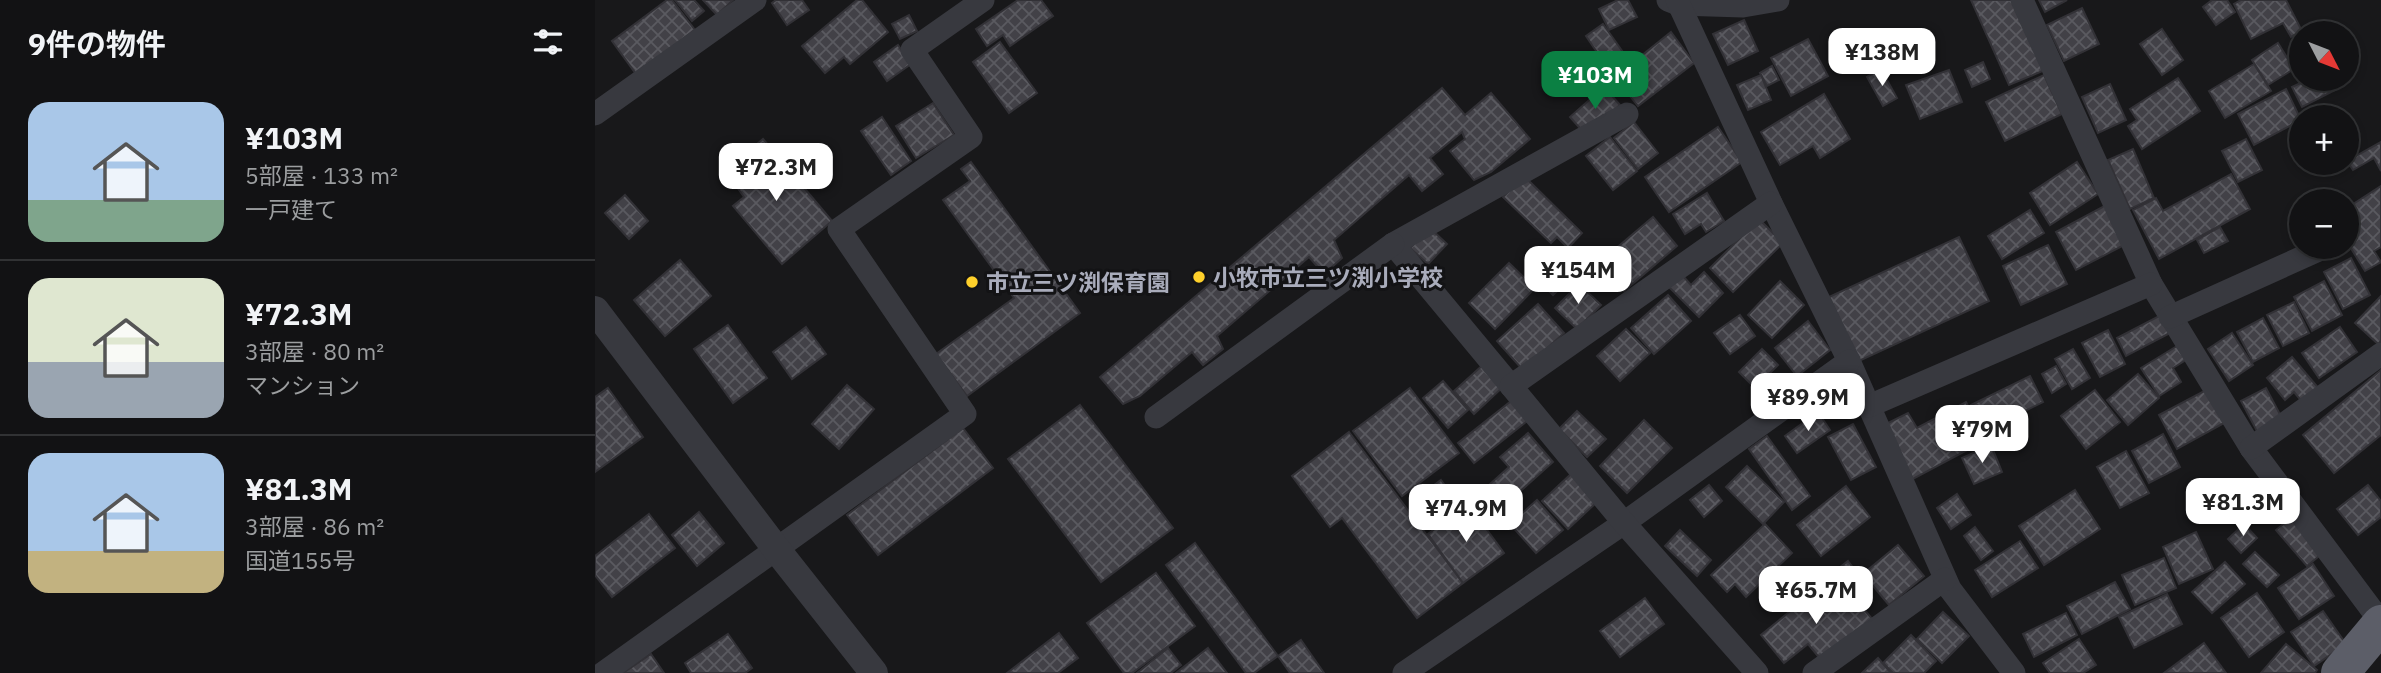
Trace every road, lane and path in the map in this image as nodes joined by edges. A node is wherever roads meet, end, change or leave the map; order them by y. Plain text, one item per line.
1 (755, 0) edge
2 (983, 0) edge
3 (1778, 0) edge
4 (2022, 0) edge
5 (1674, 1) edge
6 (595, 114) edge
7 (1627, 114) dead end
8 (1771, 203) junction
9 (1393, 244) junction
10 (2299, 259) edge
11 (2151, 284) junction
12 (595, 310) edge
13 (2170, 317) junction
14 (2381, 354) edge
15 (1849, 361) junction
16 (1511, 386) junction
17 (1869, 406) junction
18 (1156, 417) dead end
19 (2251, 448) junction
20 (1624, 523) junction
21 (776, 550) junction
22 (1945, 579) junction
23 (2381, 623) edge
24 (603, 673) edge
25 (874, 673) edge
26 (1404, 673) edge
27 (1757, 673) edge
28 (1814, 673) edge
29 (2014, 673) edge
30 (2340, 673) edge

1 - 6 street
2 - 21 street
3 - 5 street
4 - 11 street
5 - 8 street
7 - 9 street
8 - 15 street
8 - 16 street
9 - 16 street
9 - 18 street
10 - 13 street
11 - 13 street
11 - 17 street
12 - 21 street
13 - 19 street
14 - 19 street
15 - 17 street
15 - 20 street
16 - 20 street
17 - 22 street
19 - 23 street
20 - 26 street
20 - 27 street
21 - 24 street
21 - 25 street
22 - 28 street
22 - 29 street
23 - 30 highway

